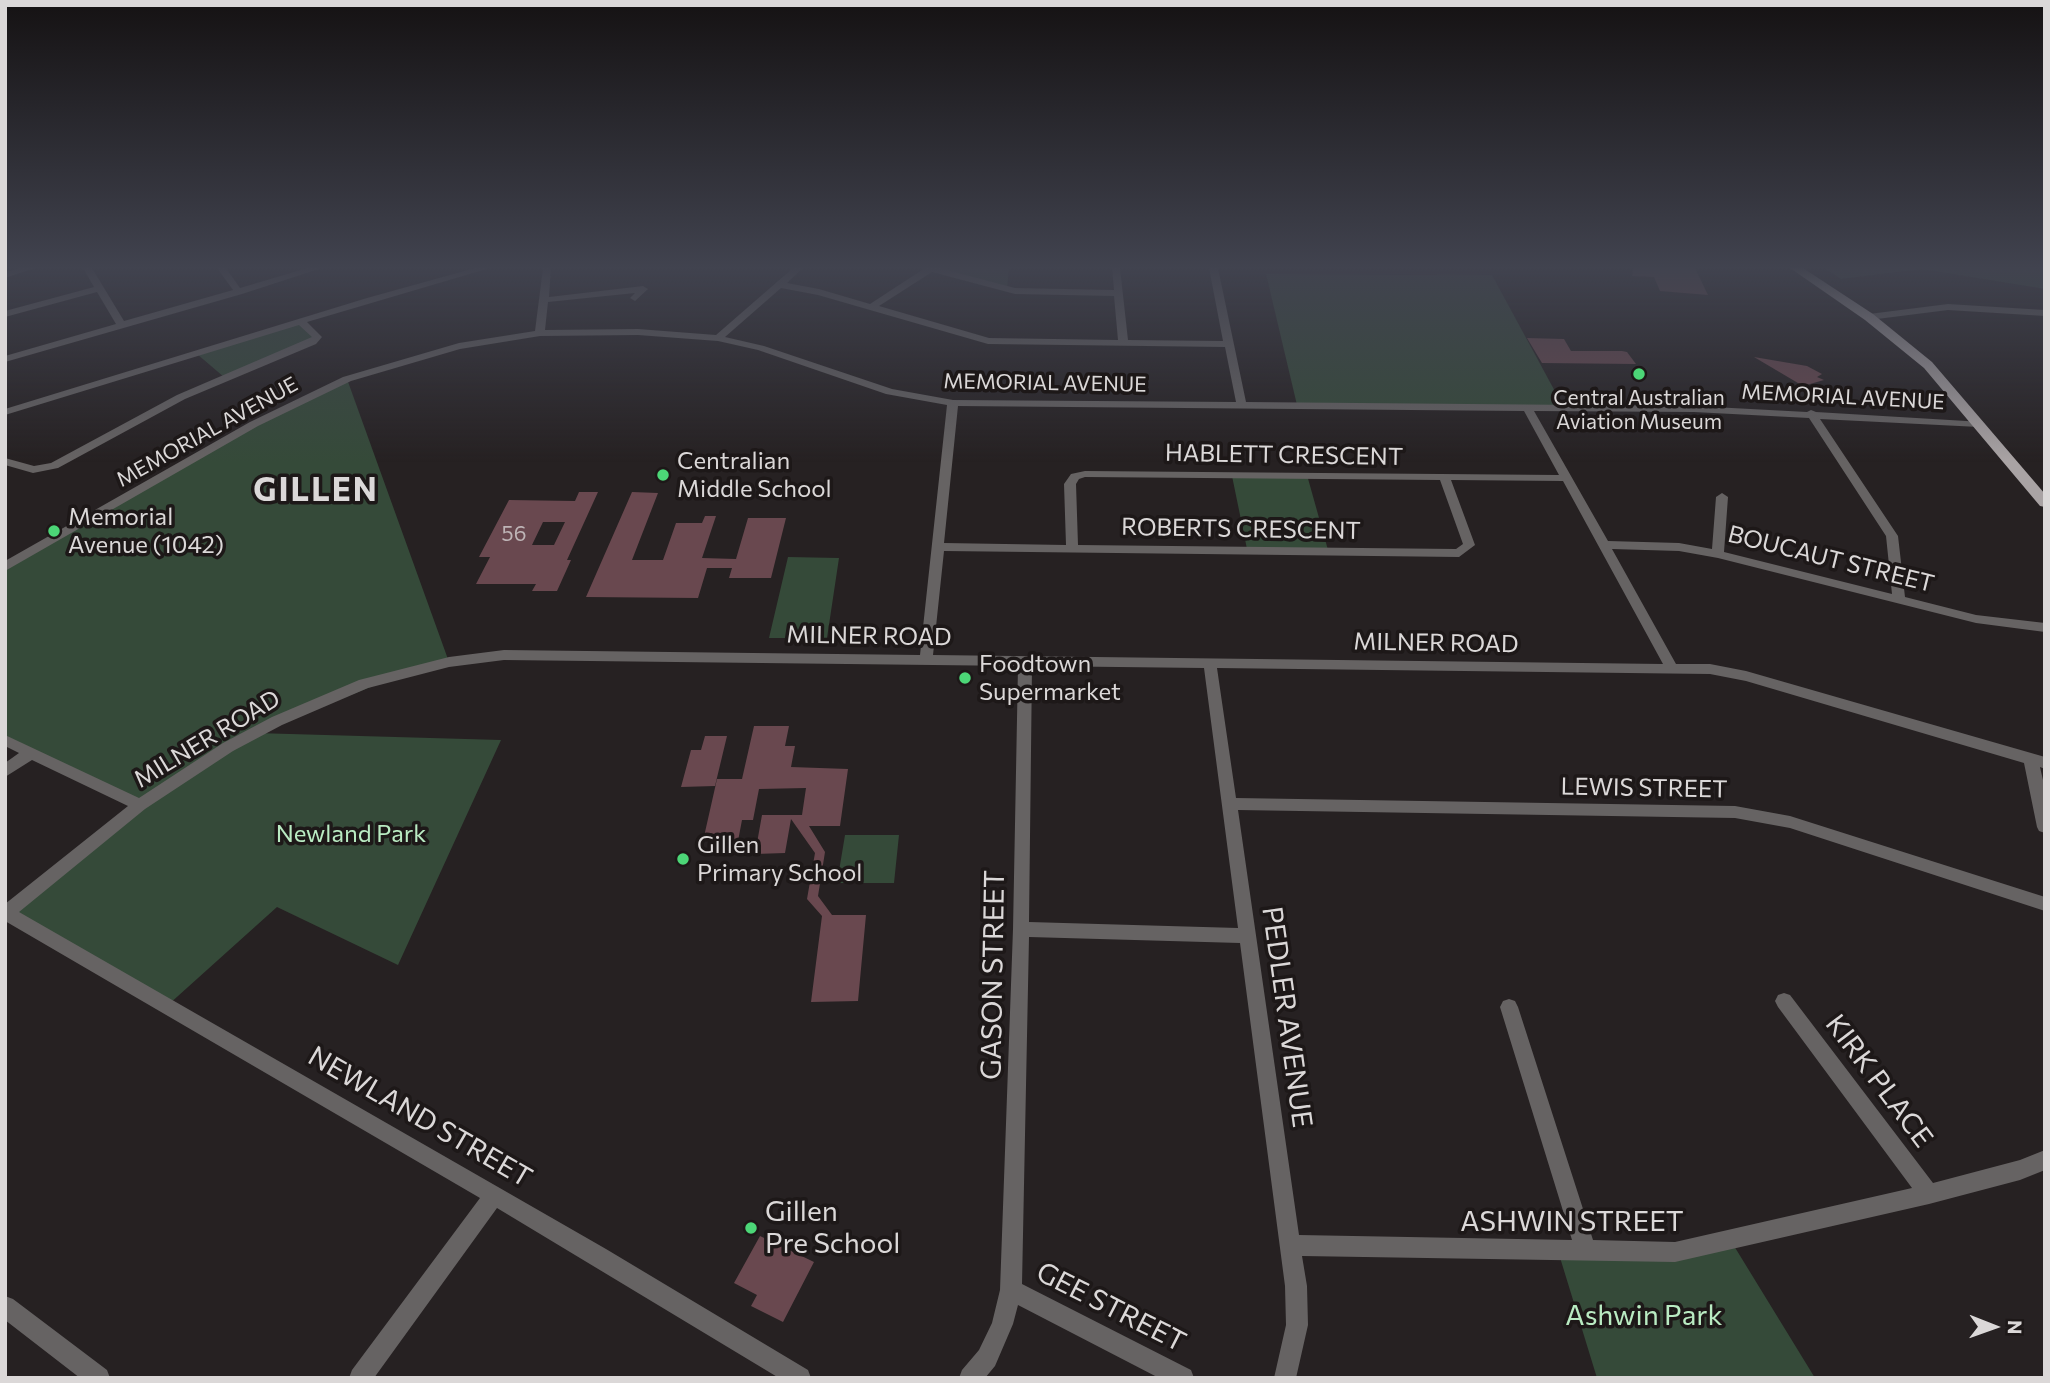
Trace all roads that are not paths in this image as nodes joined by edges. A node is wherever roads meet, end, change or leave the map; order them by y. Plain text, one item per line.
1 (99, 333) edge
2 (270, 333) edge
3 (312, 333) edge
4 (540, 333) joint
5 (585, 333) edge
6 (645, 333) edge
7 (724, 333) edge
8 (953, 333) edge
9 (1122, 333) edge
10 (1226, 333) edge
11 (1888, 333) edge
12 (718, 338) junction
13 (1123, 342) junction
14 (1228, 344) junction
15 (5, 359) edge
16 (953, 402) junction
17 (1242, 405) junction
18 (1527, 407) junction
19 (5, 412) edge
20 (1811, 413) junction
21 (1979, 424) junction
22 (5, 461) edge
23 (1444, 478) junction
24 (1566, 478) junction
25 (1722, 498) dead end
26 (2045, 503) edge
27 (1604, 545) junction
28 (937, 547) junction
29 (1072, 548) junction
30 (1718, 554) junction
31 (5, 567) edge
32 (1899, 598) junction
33 (2045, 628) edge
34 (926, 659) junction
35 (1025, 660) junction
36 (1210, 664) junction
37 (1672, 668) junction
38 (5, 740) edge
39 (31, 753) junction
40 (2038, 761) edge
41 (5, 771) edge
42 (1230, 804) junction
43 (140, 805) junction
44 (2045, 827) edge
45 (2045, 904) edge
46 (6, 913) edge
47 (1021, 929) junction
48 (1247, 936) junction
49 (1784, 1001) dead end
50 (1509, 1007) dead end
51 (2045, 1160) edge
52 (2012, 1172) junction
53 (2045, 1174) edge
54 (1929, 1194) junction
55 (494, 1195) junction
56 (1292, 1245) junction
57 (1586, 1251) junction
58 (1011, 1290) junction
59 (5, 1307) edge
60 (99, 1378) edge
61 (360, 1378) edge
62 (800, 1378) edge
63 (970, 1378) edge
64 (1183, 1378) edge
65 (1284, 1378) edge

1 - 15 street
2 - 19 street
3 - 22 street
4 - 5 street, MEMORIAL AVENUE
4 - 31 street, MEMORIAL AVENUE
6 - 12 street, MEMORIAL AVENUE
7 - 12 street
8 - 13 street
9 - 13 street
10 - 14 street
11 - 21 main road
12 - 16 street, MEMORIAL AVENUE
13 - 14 street
14 - 17 street
16 - 17 street, MEMORIAL AVENUE
16 - 28 street
17 - 18 street, MEMORIAL AVENUE
18 - 20 street, MEMORIAL AVENUE
18 - 24 street
20 - 21 street, MEMORIAL AVENUE
20 - 32 street
21 - 26 main road
23 - 24 street, HABLETT CRESCENT
23 - 29 street, HABLETT CRESCENT
23 - 29 street, ROBERTS CRESCENT
24 - 27 street
25 - 30 street
27 - 30 street, BOUCAUT STREET
27 - 37 street
28 - 29 street, ROBERTS CRESCENT
28 - 34 street
30 - 32 street, BOUCAUT STREET
32 - 33 street, BOUCAUT STREET
34 - 35 street, MILNER ROAD
34 - 43 street, MILNER ROAD
35 - 36 street, MILNER ROAD
35 - 47 street, GASON STREET
36 - 37 street, MILNER ROAD
36 - 42 street, PEDLER AVENUE
37 - 40 street, MILNER ROAD
38 - 39 street
39 - 41 street
39 - 43 street
40 - 44 street
42 - 45 street, LEWIS STREET
42 - 48 street, PEDLER AVENUE
43 - 46 street, MILNER ROAD
46 - 55 street, NEWLAND STREET
47 - 48 street
47 - 58 street, GASON STREET
48 - 56 street, PEDLER AVENUE
49 - 54 street, KIRK PLACE
50 - 57 street
51 - 52 street, ASHWIN STREET
52 - 53 street, ASHWIN STREET
52 - 54 street, ASHWIN STREET
54 - 57 street, ASHWIN STREET
55 - 61 street
55 - 62 street, NEWLAND STREET
56 - 57 street, ASHWIN STREET
56 - 65 street, PEDLER AVENUE
58 - 63 street
58 - 64 street, GEE STREET
59 - 60 street

